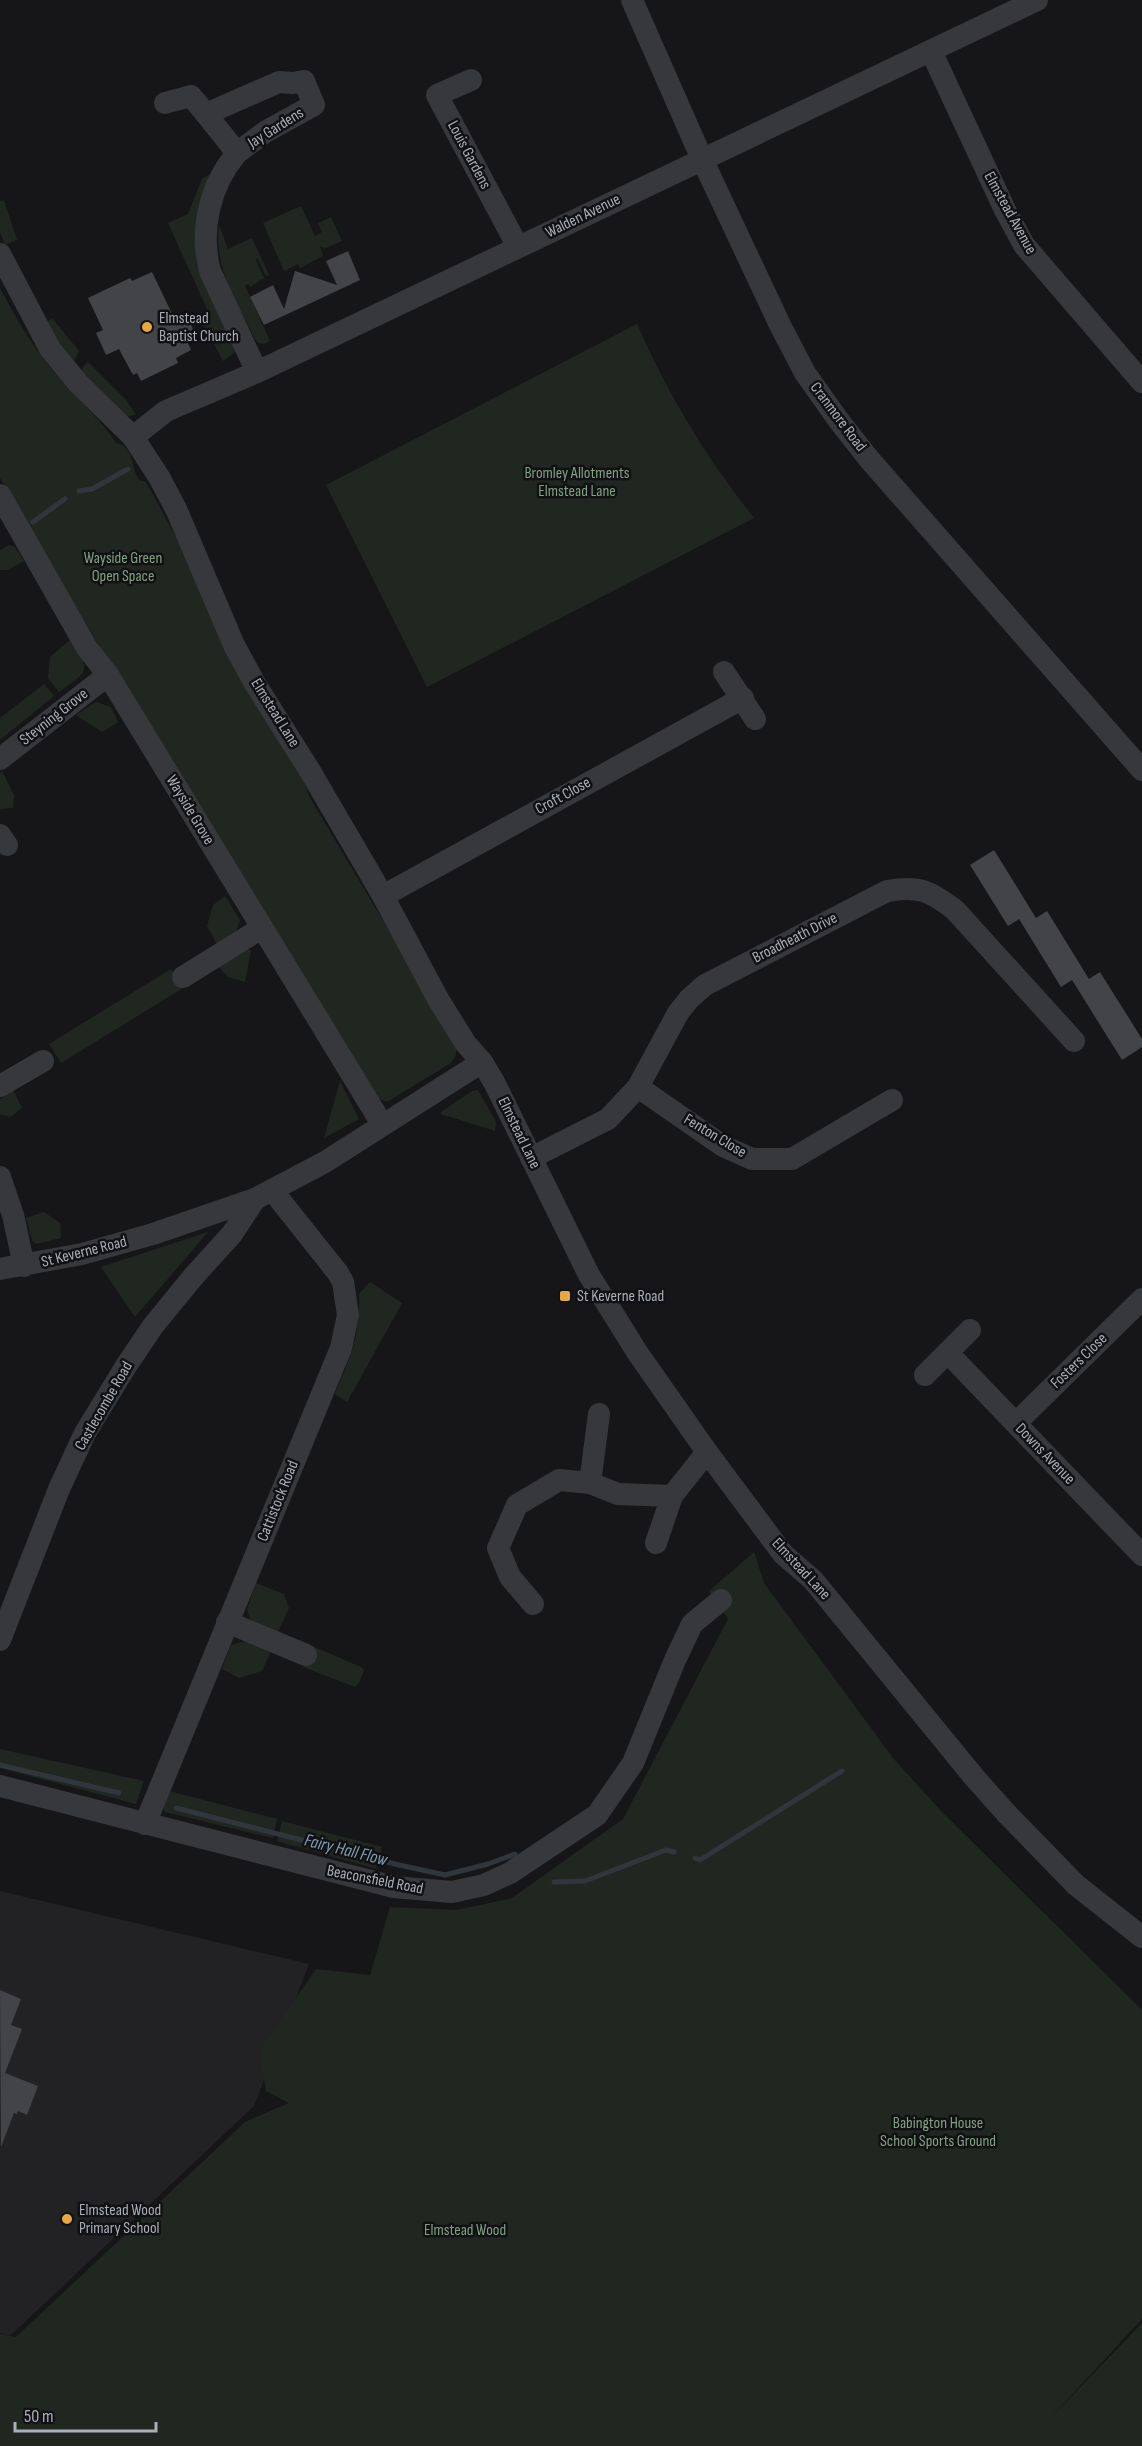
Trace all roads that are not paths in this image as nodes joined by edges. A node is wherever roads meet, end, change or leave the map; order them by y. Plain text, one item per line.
1 (632, 0) edge
2 (1037, 0) edge
3 (931, 51) junction
4 (471, 80) dead end
5 (165, 103) dead end
6 (206, 114) junction
7 (237, 153) junction
8 (702, 159) junction
9 (518, 247) junction
10 (0, 254) edge
11 (257, 372) junction
12 (1142, 382) edge
13 (133, 437) junction
14 (3, 509) edge
15 (724, 672) dead end
16 (108, 675) junction
17 (743, 698) junction
18 (755, 719) dead end
19 (0, 759) edge
20 (1142, 770) edge
21 (383, 896) junction
22 (260, 929) junction
23 (183, 977) dead end
24 (1074, 1041) dead end
25 (43, 1061) dead end
26 (482, 1062) junction
27 (0, 1086) edge
28 (638, 1087) junction
29 (892, 1101) dead end
30 (382, 1124) junction
31 (531, 1158) junction
32 (0, 1177) edge
33 (263, 1195) junction
34 (24, 1266) junction
35 (0, 1269) edge
36 (1142, 1299) edge
37 (970, 1330) dead end
38 (948, 1353) junction
39 (925, 1376) dead end
40 (598, 1414) dead end
41 (1016, 1423) junction
42 (707, 1452) junction
43 (591, 1483) junction
44 (672, 1496) junction
45 (656, 1543) dead end
46 (1142, 1555) edge
47 (721, 1600) dead end
48 (533, 1604) dead end
49 (227, 1622) junction
50 (0, 1640) edge
51 (306, 1655) dead end
52 (0, 1786) edge
53 (145, 1824) junction
54 (1142, 1938) edge

1 - 8 street, Cranmore Road
2 - 3 street, Walden Avenue
3 - 8 street, Walden Avenue
3 - 12 street, Elmstead Avenue
4 - 9 street, Louis Gardens
5 - 6 street
6 - 7 street, Jay Gardens
6 - 7 street, Jay Gardens
7 - 11 street, Jay Gardens
8 - 9 street, Walden Avenue
8 - 20 street, Cranmore Road
9 - 11 street, Walden Avenue
10 - 13 street, Elmstead Lane
11 - 13 street, Walden Avenue
13 - 21 street, Elmstead Lane
14 - 16 street, Wayside Grove
15 - 17 street
16 - 19 street, Steyning Grove
16 - 22 street, Wayside Grove
17 - 18 street
17 - 21 street, Croft Close
21 - 26 street, Elmstead Lane
22 - 23 street
22 - 30 street, Wayside Grove
24 - 28 street, Broadheath Drive
25 - 27 street
26 - 30 street, St Keverne Road
26 - 31 street, Elmstead Lane
28 - 29 street, Fenton Close
28 - 31 street, Broadheath Drive
30 - 33 street, St Keverne Road
31 - 42 street, Elmstead Lane
32 - 34 street
33 - 34 street, St Keverne Road
33 - 49 street, Cattistock Road
33 - 50 street, Castlecombe Road
34 - 35 street, St Keverne Road
36 - 41 street, Fosters Close
37 - 38 street
38 - 39 street
38 - 41 street, Downs Avenue
40 - 43 street
41 - 46 street, Downs Avenue
42 - 44 street
42 - 54 street, Elmstead Lane
43 - 44 street
43 - 48 street
44 - 45 street
47 - 53 street, Beaconsfield Road
49 - 51 street
49 - 53 street, Cattistock Road
52 - 53 street, Beaconsfield Road

